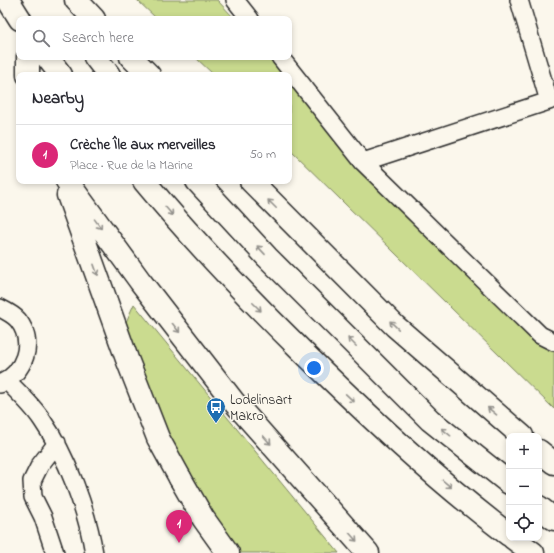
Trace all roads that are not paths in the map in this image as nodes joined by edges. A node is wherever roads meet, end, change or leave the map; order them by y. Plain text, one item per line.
1 (8, 0) edge
2 (71, 0) edge
3 (76, 0) edge
4 (235, 0) edge
5 (519, 0) edge
6 (18, 16) edge
7 (75, 16) edge
8 (91, 16) edge
9 (248, 16) edge
10 (28, 60) edge
11 (49, 60) edge
12 (97, 60) edge
13 (134, 60) edge
14 (282, 60) edge
15 (28, 72) edge
16 (59, 72) edge
17 (107, 72) edge
18 (146, 72) edge
19 (292, 72) edge
20 (292, 72) edge
21 (363, 162) junction
22 (64, 184) edge
23 (69, 184) edge
24 (146, 184) edge
25 (200, 184) edge
26 (254, 184) edge
27 (135, 274) junction
28 (109, 307) junction
29 (0, 308) edge
30 (554, 342) edge
31 (4, 383) edge
32 (519, 433) edge
33 (56, 443) junction
34 (542, 453) edge
35 (554, 463) edge
36 (506, 481) edge
37 (542, 509) edge
38 (554, 519) edge
39 (506, 532) edge
40 (517, 541) edge
41 (55, 553) edge
42 (94, 553) edge
43 (228, 553) edge
44 (368, 553) edge
45 (533, 553) edge

1 - 6 main road
2 - 7 main road
3 - 8 main road
4 - 9 lane
5 - 21 lane
10 - 15 main road
11 - 16 main road
12 - 17 main road
13 - 18 main road
14 - 20 lane
19 - 21 lane
21 - 30 lane
22 -> 28 main road
23 -> 27 main road
24 -> 39 main road
36 -> 25 main road
32 -> 26 main road
27 - 28 main road
27 -> 44 main road
28 - 43 main road
29 - 31 lane
31 - 33 lane
33 - 41 lane
33 - 42 lane
34 - 35 main road
37 - 38 main road
40 - 45 main road

